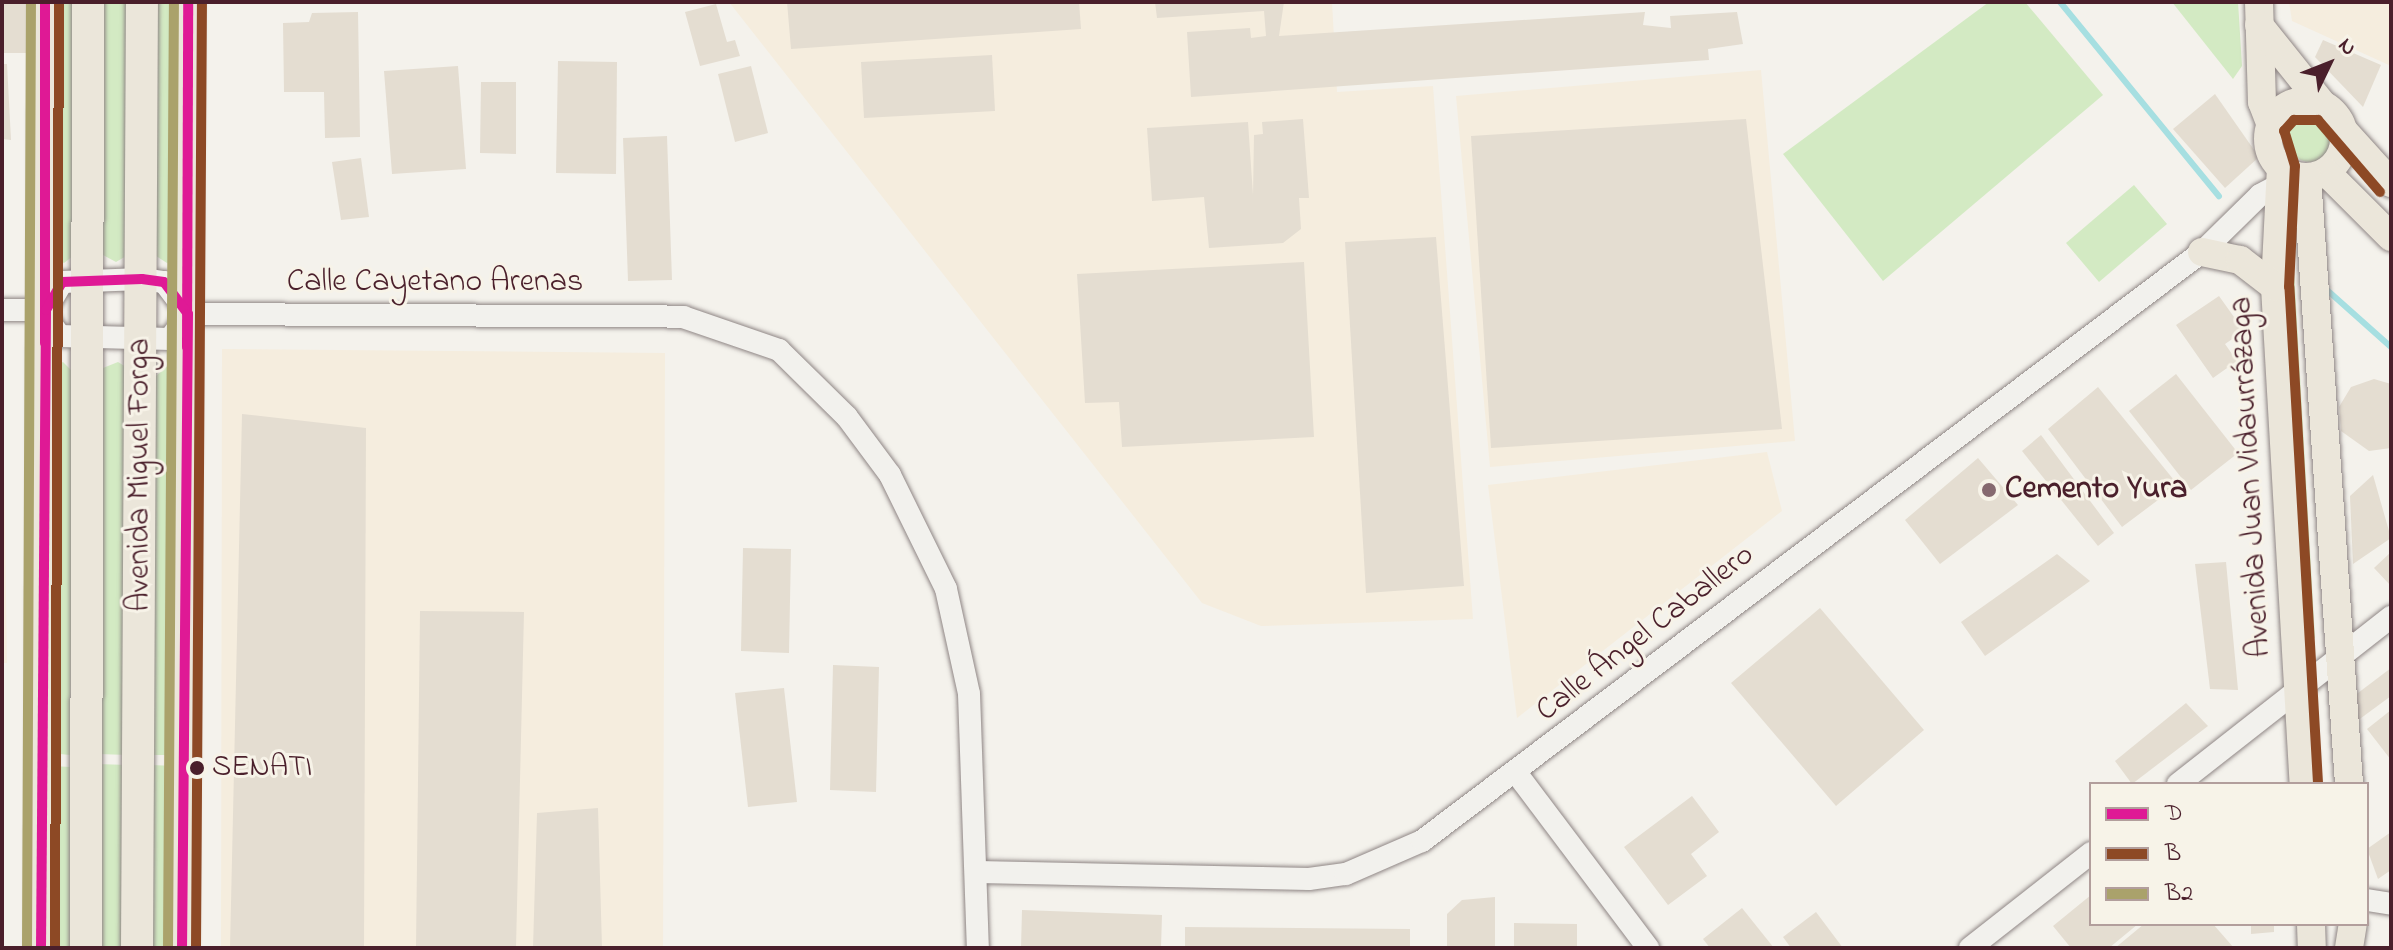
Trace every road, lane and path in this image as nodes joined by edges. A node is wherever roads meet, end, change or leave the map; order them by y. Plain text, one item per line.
1 (45, 2) edge
2 (88, 2) edge
3 (142, 2) edge
4 (188, 2) edge
5 (2259, 14) edge
6 (2324, 106) junction
7 (2271, 125) junction
8 (2342, 129) junction
9 (2289, 175) junction
10 (2391, 183) edge
11 (2391, 237) edge
12 (2202, 252) junction
13 (89, 279) junction
14 (142, 279) junction
15 (2275, 287) junction
16 (2, 310) edge
17 (46, 310) junction
18 (188, 314) junction
19 (89, 339) junction
20 (142, 343) junction
21 (2333, 557) junction
22 (2291, 559) junction
23 (2391, 617) edge
24 (2340, 657) junction
25 (2298, 690) junction
26 (1517, 774) junction
27 (2181, 782) edge
28 (2304, 782) edge
29 (2349, 782) edge
30 (2089, 855) edge
31 (978, 872) junction
32 (2369, 900) edge
33 (2391, 904) edge
34 (2311, 926) edge
35 (2353, 926) edge
36 (41, 948) edge
37 (86, 948) edge
38 (137, 948) edge
39 (182, 948) edge
40 (978, 948) edge
41 (1648, 948) edge
42 (1970, 948) edge
43 (2312, 948) edge
44 (2349, 948) edge

1 - 17 main road
2 - 13 highway, Avenida Miguel Forga
3 - 14 highway, Avenida Miguel Forga
4 - 18 main road, Avenida Miguel Forga
5 - 6 main road
5 - 7 main road
6 - 7 main road
6 - 8 main road
7 - 9 main road
8 - 9 main road
8 - 10 main road
9 - 11 main road
9 - 12 street, Calle Ángel Caballero
9 - 15 main road, Avenida Juan Vidaurrázaga
9 - 21 main road
12 - 15 main road
12 - 26 street, Calle Ángel Caballero
13 - 14 street
13 - 17 street
13 - 19 highway, Avenida Miguel Forga
14 - 18 street
14 - 20 highway, Avenida Miguel Forga
15 - 22 main road, Avenida Juan Vidaurrázaga
16 - 17 street
17 - 19 street
17 - 36 main road
18 - 20 street
18 - 31 street, Calle Cayetano Arenas
18 - 39 main road, Avenida Miguel Forga
19 - 20 street
19 - 37 highway, Avenida Miguel Forga
20 - 38 highway, Avenida Miguel Forga
21 - 22 main road
21 - 24 main road
22 - 25 main road, Avenida Juan Vidaurrázaga
23 - 24 street
24 - 25 street
24 - 29 main road
25 - 27 street
25 - 28 main road, Avenida Juan Vidaurrázaga
26 - 31 street, Calle Ángel Caballero
26 - 41 street
30 - 42 street
31 - 40 street, Calle Cayetano Arenas
32 - 33 street
34 - 43 main road
35 - 44 main road

